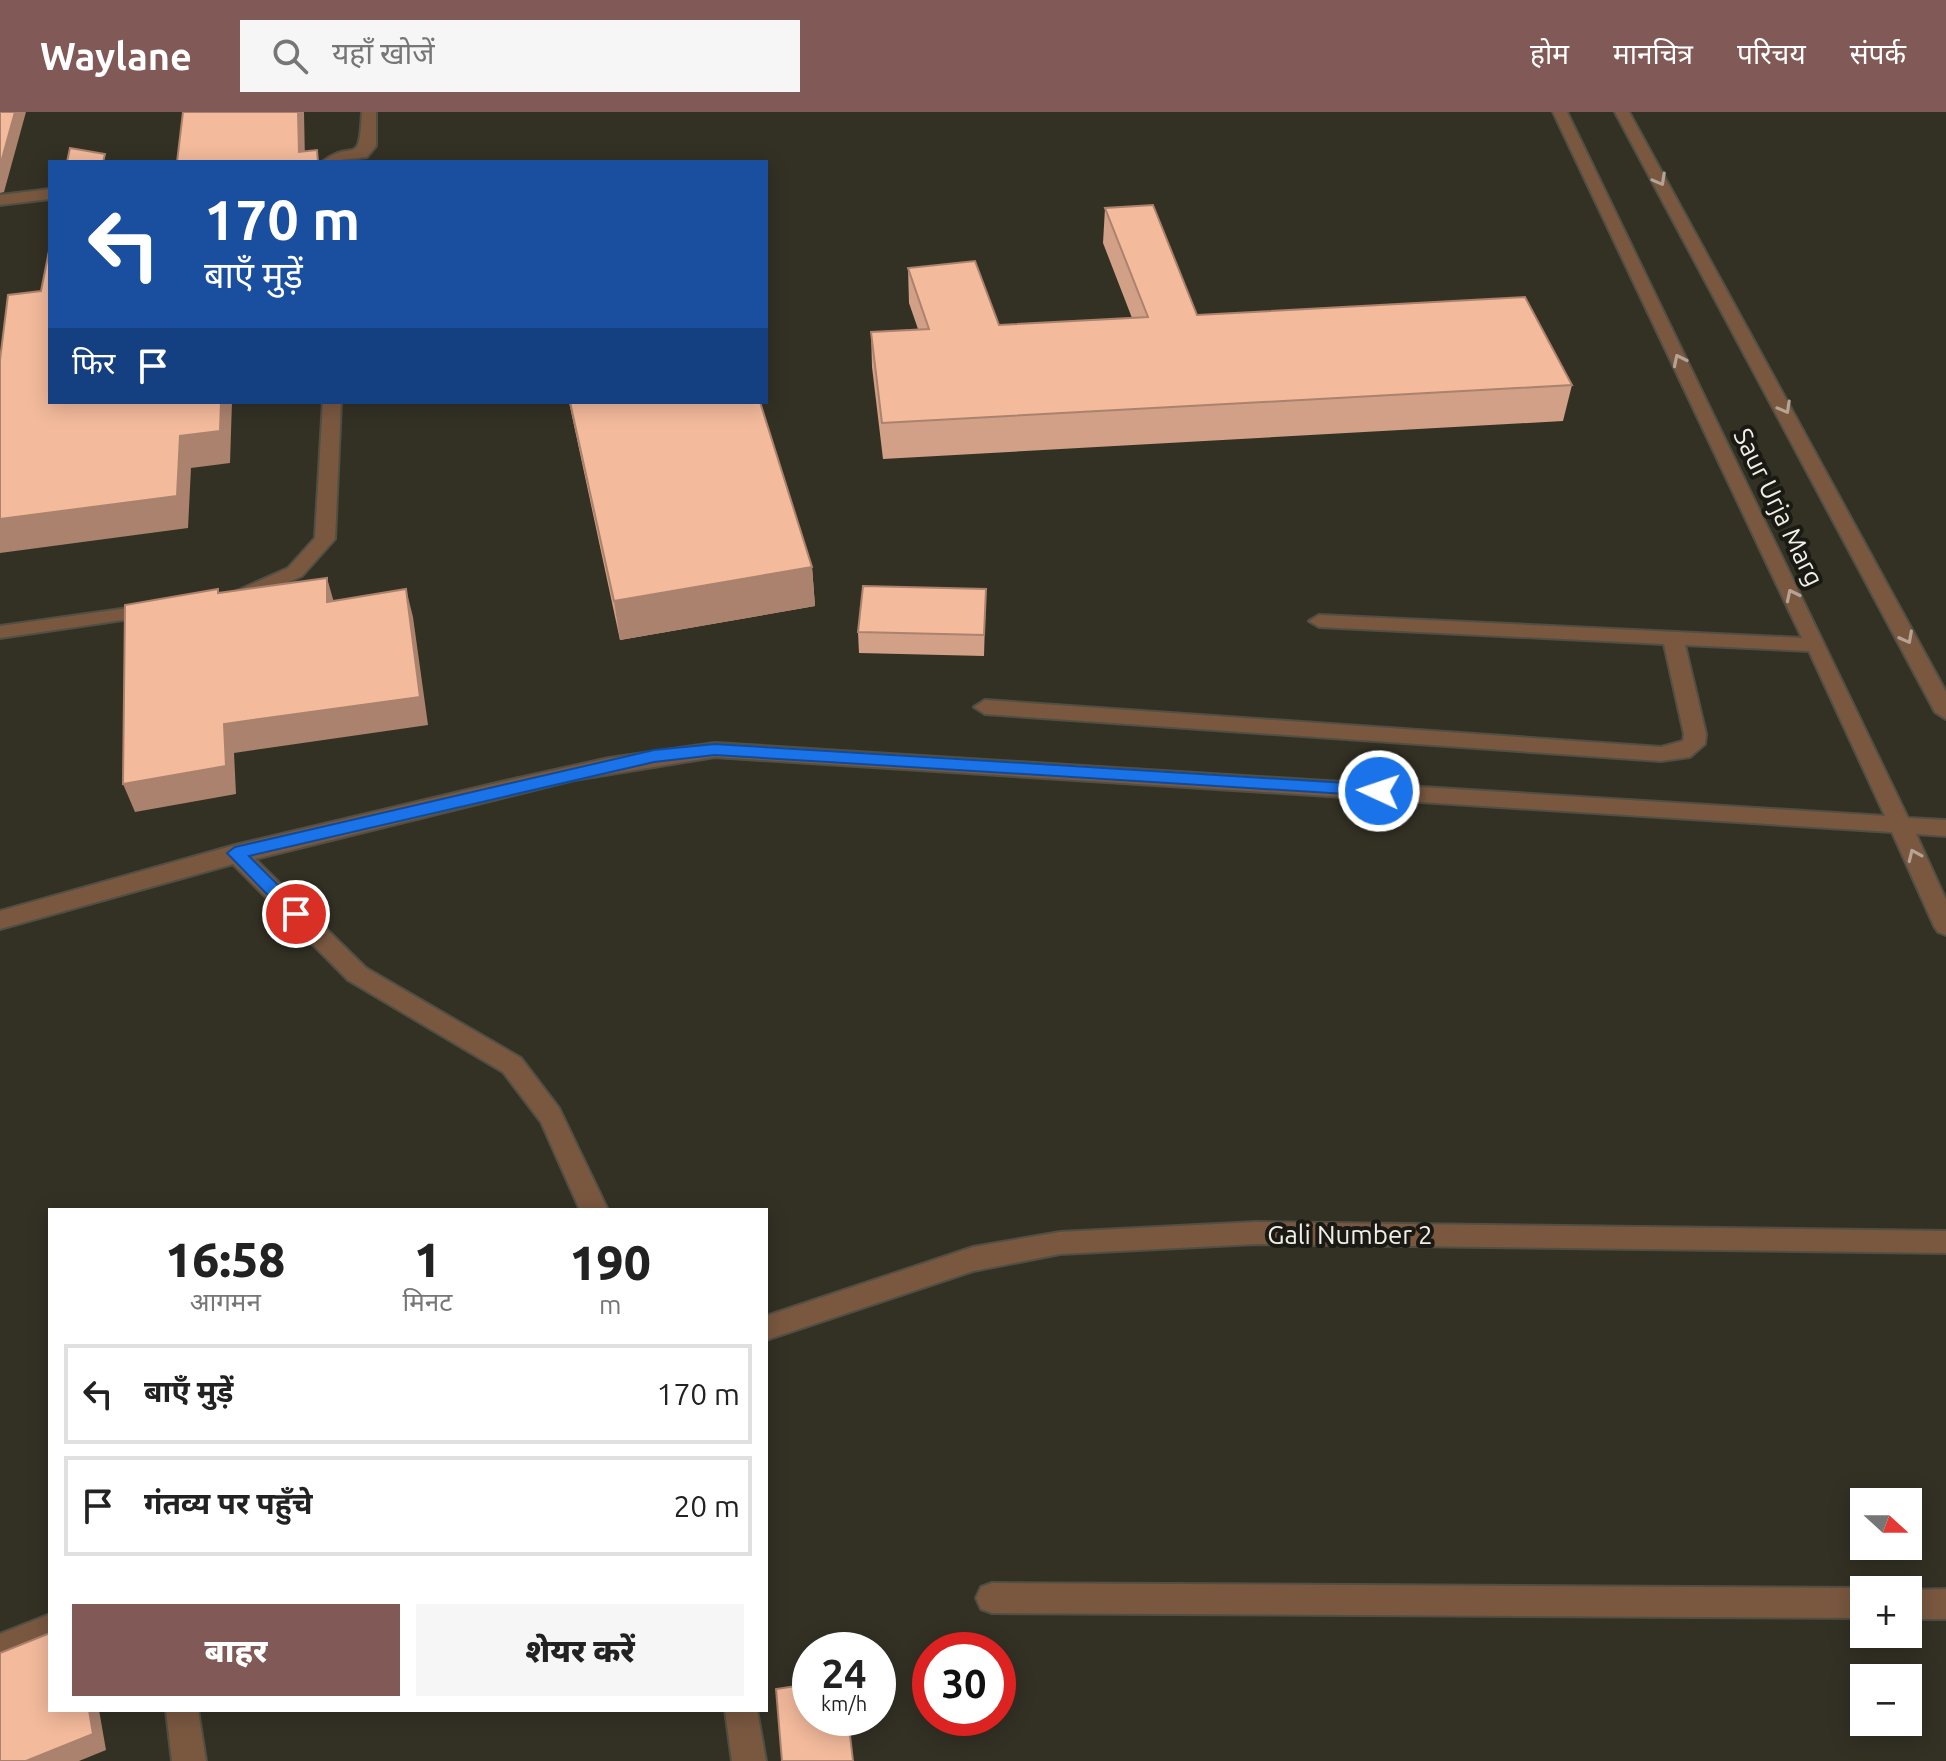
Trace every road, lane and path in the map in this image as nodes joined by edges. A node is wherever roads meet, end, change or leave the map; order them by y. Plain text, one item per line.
1 (369, 112) edge
2 (1560, 112) edge
3 (1622, 112) edge
4 (338, 160) edge
5 (48, 194) edge
6 (0, 200) edge
7 (332, 404) edge
8 (219, 601) edge
9 (172, 608) edge
10 (1319, 621) dead end
11 (0, 632) edge
12 (1673, 638) junction
13 (1816, 645) junction
14 (985, 707) dead end
15 (1946, 712) edge
16 (1899, 824) junction
17 (1946, 828) edge
18 (235, 853) junction
19 (0, 920) edge
20 (1946, 926) edge
21 (593, 1208) edge
22 (1946, 1242) edge
23 (768, 1327) edge
24 (992, 1598) dead end
25 (1850, 1603) edge
26 (1922, 1604) edge
27 (1946, 1604) edge
28 (48, 1630) edge
29 (0, 1649) edge
30 (182, 1712) edge
31 (741, 1712) edge
32 (189, 1761) edge
33 (749, 1761) edge

1 - 4 street
13 -> 2 street, Saur Urja Marg
3 -> 15 street, Saur Urja Marg
5 - 6 street
7 - 8 street
9 - 11 street
10 - 12 street
12 - 13 street
12 - 14 street
13 - 16 street, Saur Urja Marg
16 - 17 street
16 - 18 street
20 -> 16 street, Saur Urja Marg
18 - 19 street
18 - 21 street
22 - 23 street, Gali Number 2
24 - 25 street
26 - 27 street
28 - 29 street
30 - 32 street
31 - 33 street

